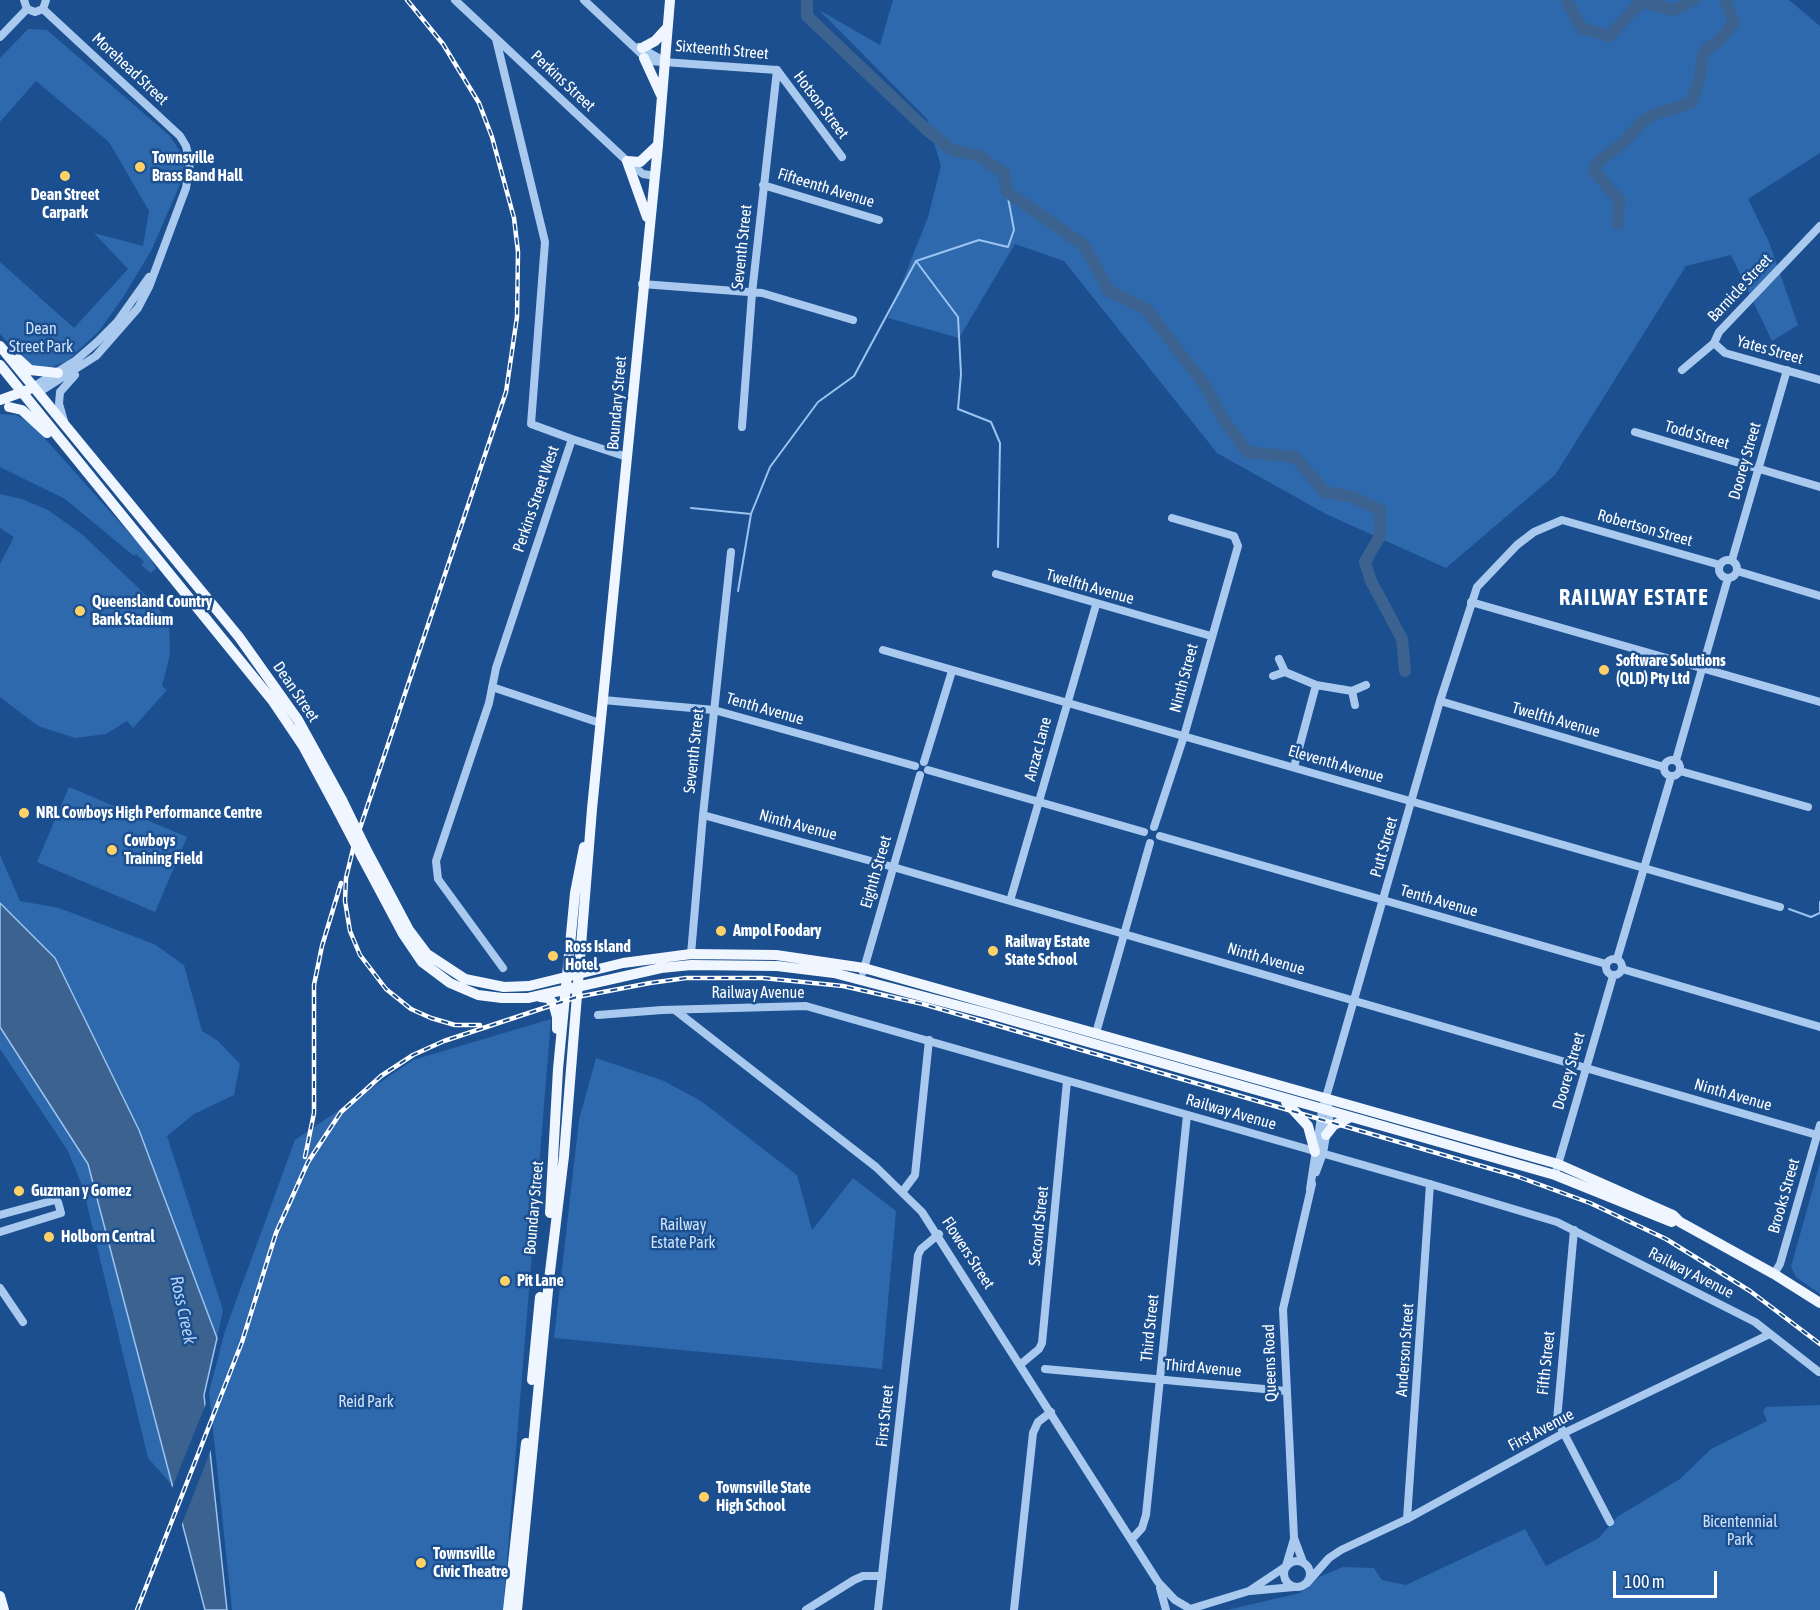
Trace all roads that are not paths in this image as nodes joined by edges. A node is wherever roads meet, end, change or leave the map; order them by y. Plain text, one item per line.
1 (455, 0) edge
2 (584, 0) edge
3 (670, 0) edge
4 (25, 4) edge
5 (45, 4) edge
6 (667, 28) junction
7 (0, 37) edge
8 (496, 39) junction
9 (640, 50) junction
10 (664, 61) junction
11 (777, 70) junction
12 (662, 98) junction
13 (658, 146) junction
14 (842, 157) dead end
15 (627, 161) junction
16 (655, 176) junction
17 (763, 185) junction
18 (879, 220) dead end
19 (649, 223) junction
20 (1820, 226) edge
21 (642, 284) junction
22 (752, 293) junction
23 (853, 320) dead end
24 (120, 325) junction
25 (1714, 343) junction
26 (0, 344) edge
27 (0, 365) edge
28 (84, 366) junction
29 (1682, 370) dead end
30 (1787, 370) junction
31 (58, 373) junction
32 (1820, 380) edge
33 (36, 390) junction
34 (25, 395) junction
35 (3, 405) edge
36 (742, 427) dead end
37 (70, 432) junction
38 (1635, 432) dead end
39 (572, 439) junction
40 (627, 457) junction
41 (81, 463) junction
42 (1759, 469) junction
43 (1820, 487) edge
44 (1172, 518) dead end
45 (731, 552) dead end
46 (1732, 560) junction
47 (1720, 565) junction
48 (1737, 571) junction
49 (996, 574) dead end
50 (1728, 578) junction
51 (1820, 596) edge
52 (1471, 602) junction
53 (1096, 604) junction
54 (221, 626) junction
55 (1211, 636) junction
56 (883, 650) dead end
57 (1279, 659) dead end
58 (1701, 669) junction
59 (952, 671) junction
60 (1285, 672) junction
61 (1273, 676) dead end
62 (1316, 685) junction
63 (1366, 685) dead end
64 (492, 687) junction
65 (1352, 691) junction
66 (603, 700) junction
67 (1440, 701) junction
68 (1820, 702) edge
69 (1066, 703) junction
70 (1355, 705) dead end
71 (714, 710) junction
72 (600, 723) junction
73 (1184, 736) junction
74 (1676, 760) junction
75 (1294, 766) junction
76 (1664, 767) junction
77 (921, 768) junction
78 (1680, 771) junction
79 (1671, 777) junction
80 (1040, 802) junction
81 (1412, 802) junction
82 (340, 805) junction
83 (1808, 807) dead end
84 (592, 809) junction
85 (703, 814) junction
86 (1154, 827) junction
87 (1144, 832) junction
88 (1160, 836) junction
89 (1150, 843) junction
90 (363, 852) junction
91 (893, 867) junction
92 (1644, 868) junction
93 (586, 888) junction
94 (1010, 901) junction
95 (1384, 901) junction
96 (1780, 907) dead end
97 (1124, 934) junction
98 (691, 954) junction
99 (1617, 959) junction
100 (1606, 964) junction
101 (503, 968) dead end
102 (602, 968) junction
103 (1622, 969) junction
104 (863, 973) junction
105 (578, 975) junction
106 (1613, 976) junction
107 (567, 978) junction
108 (578, 987) junction
109 (566, 990) junction
110 (533, 997) junction
111 (1356, 1000) junction
112 (675, 1010) junction
113 (598, 1015) dead end
114 (1820, 1027) edge
115 (1096, 1033) junction
116 (928, 1040) junction
117 (1586, 1067) junction
118 (558, 1077) junction
119 (1067, 1081) junction
120 (1280, 1098) junction
121 (1327, 1100) junction
122 (1326, 1112) junction
123 (1187, 1115) junction
124 (1350, 1118) junction
125 (1820, 1125) edge
126 (1818, 1135) edge
127 (1326, 1136) junction
128 (1319, 1152) junction
129 (1557, 1170) junction
130 (1430, 1184) junction
131 (903, 1191) junction
132 (0, 1215) edge
133 (1574, 1230) junction
134 (0, 1232) edge
135 (939, 1234) junction
136 (1774, 1274) junction
137 (0, 1288) edge
138 (1820, 1303) edge
139 (23, 1322) dead end
140 (1770, 1334) junction
141 (1021, 1364) junction
142 (1045, 1369) dead end
143 (1819, 1372) edge
144 (1159, 1380) junction
145 (1286, 1391) junction
146 (1051, 1412) junction
147 (1562, 1434) junction
148 (1407, 1519) junction
149 (1610, 1522) dead end
150 (1294, 1538) junction
151 (1132, 1539) junction
152 (1329, 1558) junction
153 (1304, 1563) junction
154 (1286, 1567) junction
155 (882, 1576) junction
156 (1158, 1582) junction
157 (1307, 1582) junction
158 (1294, 1587) junction
159 (1249, 1591) junction
160 (0, 1596) edge
161 (1221, 1601) junction
162 (1190, 1609) edge
163 (4, 1610) edge
164 (508, 1610) edge
165 (517, 1610) edge
166 (806, 1610) edge
167 (878, 1610) edge
168 (1014, 1610) edge
169 (1166, 1610) edge
170 (1173, 1610) edge
171 (1212, 1610) edge

1 - 8 street, Perkins Street
2 - 9 street
3 - 6 main road, Boundary Street
4 - 5 street
4 - 7 street
5 - 24 street, Morehead Street
6 - 9 main road
6 - 10 main road, Boundary Street
8 - 15 street, Perkins Street
8 - 39 street, Perkins Street West
9 - 10 street
9 - 12 main road
10 - 11 street, Sixteenth Street
10 - 12 main road, Boundary Street
11 - 14 street, Hotson Street
11 - 17 street, Seventh Street
12 - 13 main road, Boundary Street
13 - 15 main road
13 - 16 main road, Boundary Street
15 - 16 street, Perkins Street
15 - 19 main road
16 - 19 main road, Boundary Street
17 - 18 street, Fifteenth Avenue
17 - 22 street, Seventh Street
19 - 21 main road, Boundary Street
20 - 25 street, Barnicle Street
21 - 22 street
21 - 40 main road, Boundary Street
22 - 23 street
22 - 36 street, Seventh Street
24 - 28 street
24 - 31 street
25 - 29 street, Barnicle Street
25 - 30 street, Yates Street
26 - 31 main road
26 - 33 main road, Dean Street
27 - 34 main road, Dean Street
28 - 33 street
28 - 37 street
30 - 32 street, Yates Street
30 - 42 street, Doorey Street
31 - 33 street
33 - 34 main road
33 - 37 main road, Dean Street
34 - 35 main road
34 - 41 main road, Dean Street
35 - 41 main road
37 - 54 main road, Dean Street
38 - 42 street, Todd Street
39 - 40 street
39 - 64 street, Perkins Street West
40 - 66 main road, Boundary Street
41 - 54 main road, Dean Street
42 - 43 street, Todd Street
42 - 46 street, Doorey Street
44 - 55 street, Ninth Street
45 - 71 street, Seventh Street
46 - 47 street
46 - 48 street
47 - 50 street
47 - 52 street, Robertson Street
48 - 50 street
48 - 51 street
49 - 53 street, Twelfth Avenue
50 - 58 street
52 - 58 street
52 - 67 street, Putt Street
53 - 55 street, Twelfth Avenue
53 - 69 street, Anzac Lane
54 - 82 main road, Dean Street
54 - 82 main road, Dean Street
55 - 73 street, Ninth Street
56 - 59 street, Eleventh Avenue
57 - 60 street
58 - 68 street
58 - 74 street
59 - 69 street, Eleventh Avenue
59 - 77 street, Eighth Street
60 - 61 street
60 - 62 street
62 - 65 street
62 - 75 street
63 - 65 street
64 - 72 street
64 - 101 street, Perkins Street West
65 - 70 street
66 - 71 street, Tenth Avenue
66 - 72 main road, Boundary Street
67 - 76 street, Twelfth Avenue
67 - 81 street, Putt Street
69 - 73 street, Eleventh Avenue
69 - 80 street, Anzac Lane
71 - 77 street, Tenth Avenue
71 - 85 street, Seventh Street
72 - 84 main road, Boundary Street
73 - 75 street, Eleventh Avenue
73 - 86 street, Ninth Street
74 - 76 street
74 - 78 street
75 - 81 street, Eleventh Avenue
76 - 79 street
77 - 80 street, Tenth Avenue
77 - 91 street, Eighth Street
78 - 79 street
78 - 83 street
79 - 92 street
80 - 87 street, Tenth Avenue
80 - 94 street, Anzac Lane
81 - 92 street, Eleventh Avenue
81 - 95 street, Putt Street
82 - 90 main road, Dean Street, bridge
84 - 93 main road, Boundary Street
84 - 107 main road, Boundary Street
85 - 91 street, Ninth Avenue
85 - 98 street, Seventh Street
86 - 87 street
86 - 88 street
87 - 89 street
88 - 89 street
88 - 95 street, Tenth Avenue
89 - 97 street
90 - 107 main road, Dean Street
90 - 110 main road, Dean Street
91 - 94 street, Ninth Avenue
91 - 104 street, Eighth Street
92 - 96 street, Eleventh Avenue
92 - 99 street
93 - 102 main road
93 - 105 main road, Boundary Street
94 - 97 street, Ninth Avenue
95 - 100 street, Tenth Avenue
95 - 111 street, Putt Street
97 - 111 street, Ninth Avenue
97 - 115 street
98 - 102 main road, Railway Avenue
98 - 104 main road, Railway Avenue
99 - 100 street
99 - 103 street
100 - 106 street
102 - 105 main road, Railway Avenue
103 - 106 street
103 - 114 street
104 - 108 main road, Railway Avenue
104 - 115 main road, Railway Avenue
104 - 120 main road, Railway Avenue
105 - 107 main road, Dean Street
105 - 108 main road, Boundary Street
106 - 117 street, Doorey Street
107 - 109 main road, Boundary Street
108 - 109 main road, Dean Street
108 - 165 main road, Boundary Street
109 - 110 main road, Dean Street
109 - 118 main road, Boundary Street
110 - 118 main road
111 - 117 street, Ninth Avenue
111 - 121 street, Putt Street
112 - 113 street, Railway Avenue
112 - 116 street, Railway Avenue
112 - 131 street, Flowers Street
115 - 121 main road, Railway Avenue
116 - 119 street, Railway Avenue
116 - 131 street
117 - 126 street, Ninth Avenue
117 - 129 street, Doorey Street
118 - 164 main road, Boundary Street
119 - 123 street, Railway Avenue
119 - 141 street, Second Street
120 - 122 main road, Railway Avenue
120 - 128 main road
121 - 122 street, Queens Road
121 - 129 main road, Railway Avenue
122 - 124 main road, Railway Avenue
122 - 127 street, Queens Road
122 - 128 street, Queens Road
123 - 128 street, Railway Avenue
123 - 144 street, Third Street
124 - 127 main road
124 - 129 main road, Railway Avenue
125 - 126 street, Brooks Street
126 - 136 street, Brooks Street
127 - 128 street, Queens Road
128 - 130 street, Railway Avenue
128 - 145 street, Queens Road
129 - 136 main road, Railway Avenue
130 - 133 street, Railway Avenue
130 - 148 street, Anderson Street
131 - 135 street, Flowers Street
132 - 134 street
133 - 140 street, Railway Avenue
133 - 147 street, Fifth Street
135 - 141 street, Flowers Street
135 - 155 street, First Street
136 - 138 main road, Railway Avenue
137 - 139 street
140 - 143 street, Railway Avenue
140 - 147 street, First Avenue
141 - 146 street, Flowers Street
142 - 144 street, Third Avenue
144 - 145 street, Third Avenue
144 - 151 street, Third Street
145 - 150 street, Queens Road
146 - 151 street, Flowers Street
146 - 168 street
147 - 148 street, First Avenue
147 - 149 street, Fifth Street
148 - 152 street, First Avenue
150 - 153 street, Queens Road
150 - 154 street, Queens Road
151 - 156 street, Flowers Street
152 - 153 street, First Avenue
152 - 157 street, First Avenue
153 - 154 street
153 - 157 street
154 - 158 street
154 - 159 street
155 - 166 street
155 - 167 street, First Street
156 - 162 street, Flowers Street
156 - 169 street, Flowers Street
157 - 158 street
158 - 159 street
159 - 161 street
160 - 163 main road
161 - 162 street
161 - 171 street
162 - 170 street

